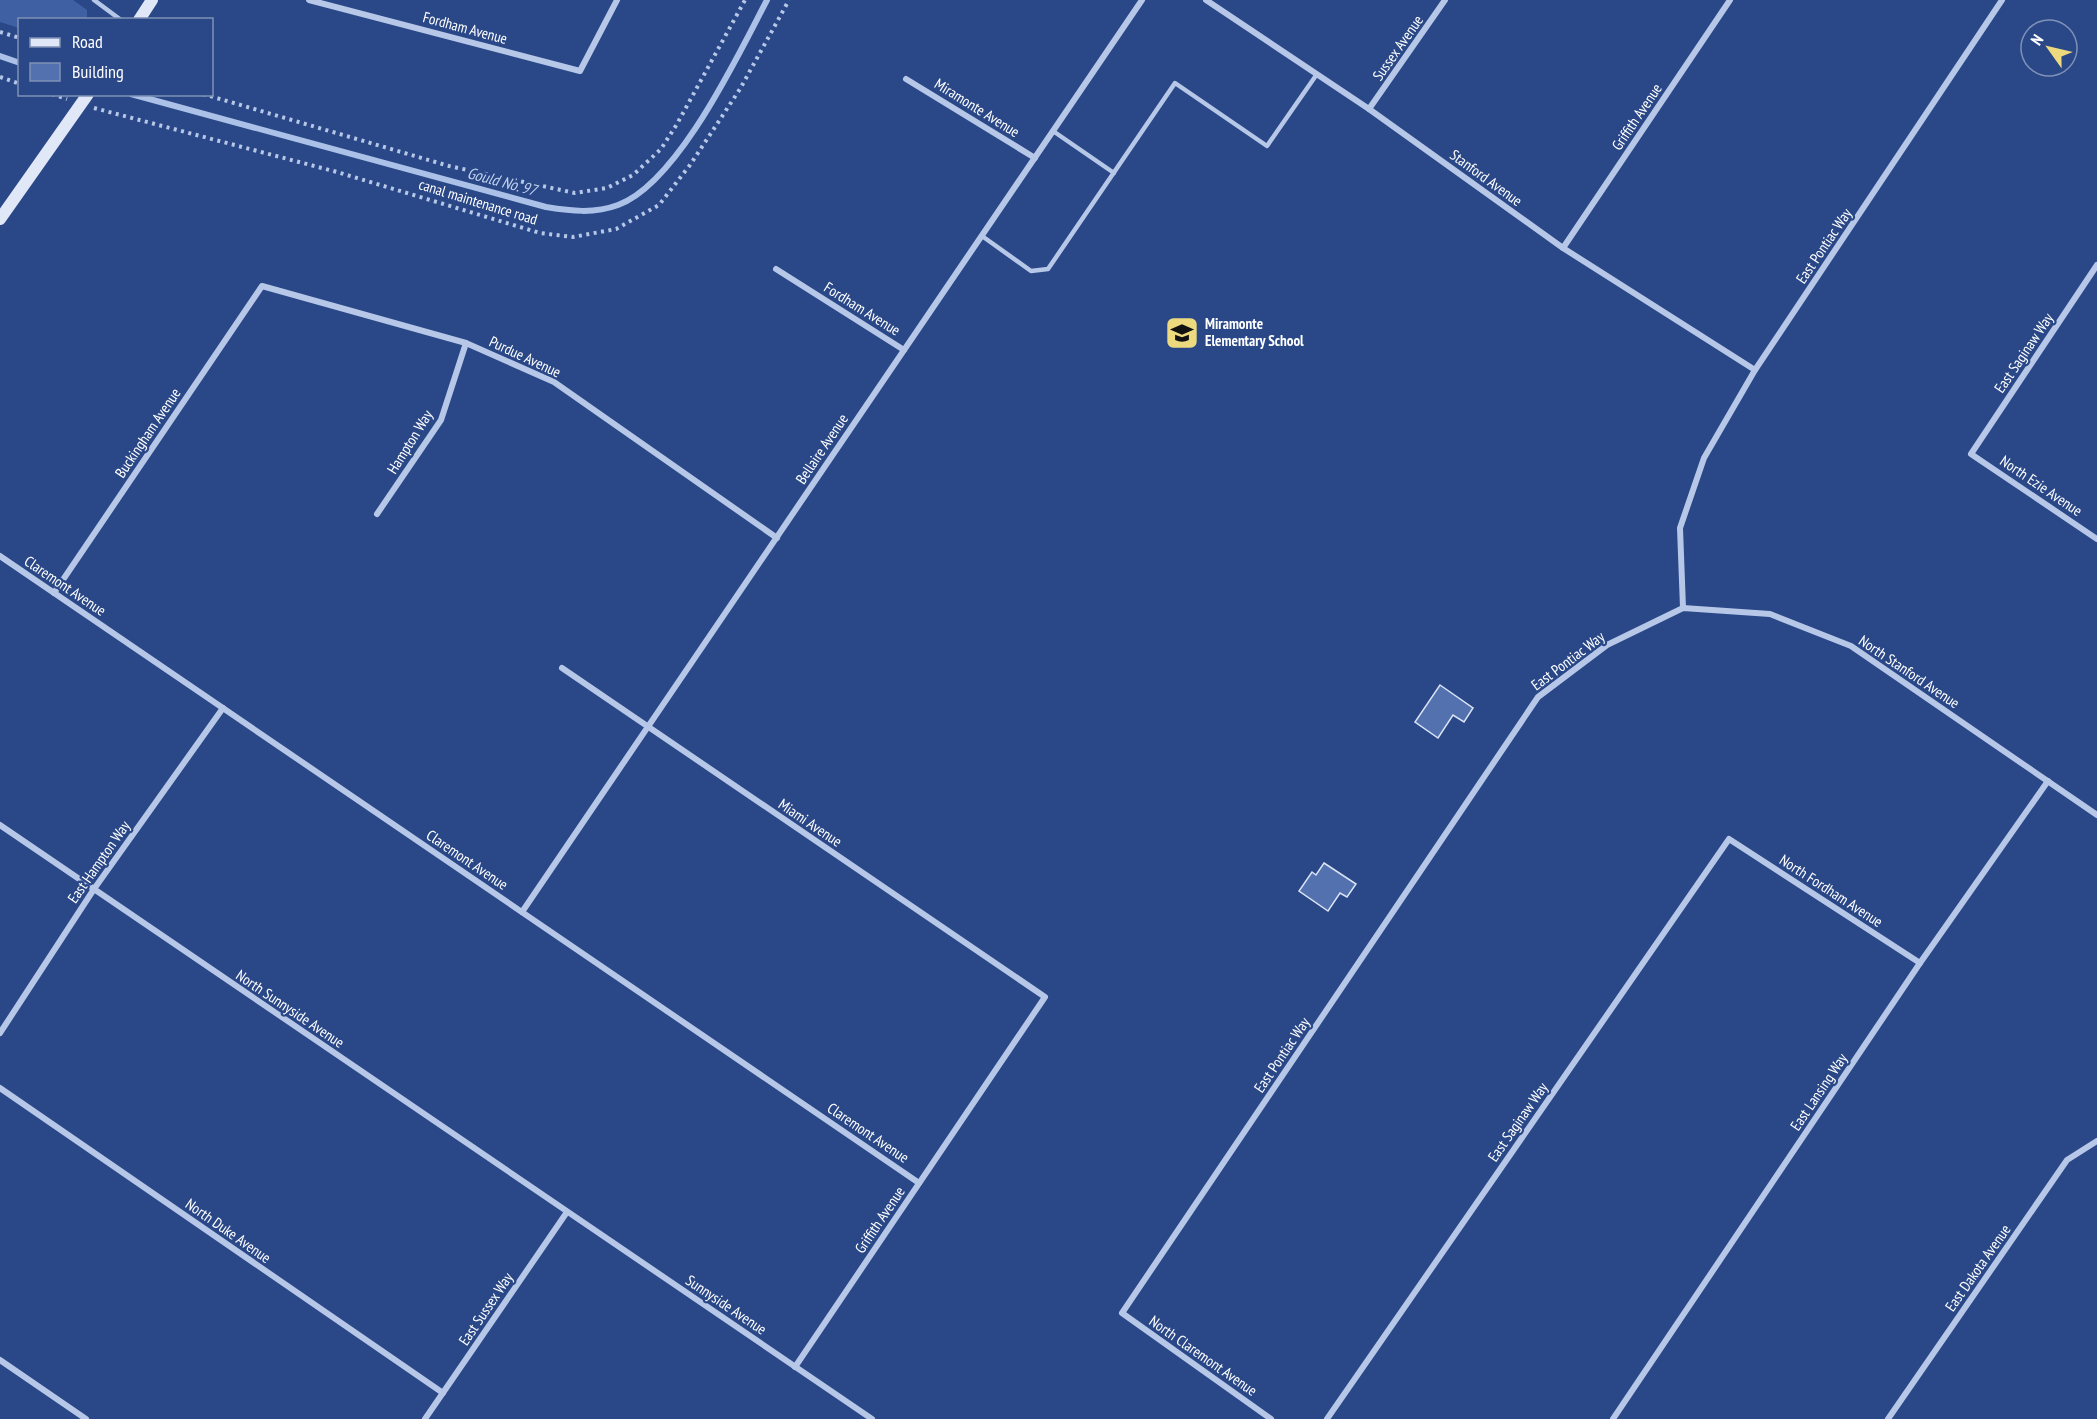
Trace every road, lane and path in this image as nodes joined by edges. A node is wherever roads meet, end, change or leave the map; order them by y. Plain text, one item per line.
1 (94, 0) edge
2 (152, 0) edge
3 (309, 0) edge
4 (617, 0) edge
5 (745, 0) edge
6 (789, 0) edge
7 (1142, 0) edge
8 (1206, 0) edge
9 (1445, 0) edge
10 (1730, 0) edge
11 (2002, 0) edge
12 (118, 18) edge
13 (140, 18) edge
14 (0, 32) edge
15 (18, 37) edge
16 (1317, 74) junction
17 (0, 77) edge
18 (906, 79) dead end
19 (18, 83) edge
20 (65, 96) edge
21 (210, 96) edge
22 (85, 99) edge
23 (1370, 109) junction
24 (1053, 131) junction
25 (1035, 158) junction
26 (1114, 173) junction
27 (0, 219) edge
28 (982, 236) junction
29 (1563, 248) junction
30 (2097, 265) edge
31 (776, 269) dead end
32 (262, 286) joint
33 (466, 343) junction
34 (904, 350) junction
35 (1755, 370) junction
36 (1971, 454) joint
37 (377, 514) dead end
38 (777, 538) junction
39 (2097, 538) edge
40 (0, 556) edge
41 (54, 593) junction
42 (1683, 608) junction
43 (562, 668) dead end
44 (223, 708) junction
45 (648, 727) junction
46 (2048, 781) junction
47 (2097, 815) edge
48 (0, 825) edge
49 (1729, 839) joint
50 (94, 889) junction
51 (522, 912) junction
52 (1920, 963) junction
53 (1045, 997) joint
54 (0, 1034) edge
55 (0, 1088) edge
56 (2097, 1141) edge
57 (919, 1183) junction
58 (567, 1212) junction
59 (1122, 1314) joint
60 (0, 1360) edge
61 (795, 1367) junction
62 (443, 1393) junction
63 (86, 1419) edge
64 (425, 1419) edge
65 (872, 1419) edge
66 (1271, 1419) edge
67 (1327, 1419) edge
68 (1612, 1419) edge
69 (1888, 1419) edge

1 - 12 lane
2 - 13 main road
3 - 4 street, Fordham Avenue
5 - 21 path, canal maintenance road
6 - 22 path, canal maintenance road
7 - 24 street, Bellaire Avenue
8 - 16 street, Stanford Avenue
9 - 23 street, Sussex Avenue
10 - 29 street, Griffith Avenue
11 - 35 street, East Pontiac Way
14 - 15 path
16 - 23 street, Stanford Avenue
16 - 26 lane
17 - 19 path
18 - 25 street, Miramonte Avenue
20 - 22 path, canal maintenance road
22 - 27 main road
23 - 29 street, Stanford Avenue
24 - 25 street, Bellaire Avenue
24 - 26 lane
25 - 28 street, Bellaire Avenue
26 - 28 lane
28 - 34 street, Bellaire Avenue
29 - 35 street, Stanford Avenue
30 - 36 street, East Saginaw Way
31 - 34 street, Fordham Avenue
32 - 33 street, Purdue Avenue
32 - 41 street, Buckingham Avenue
33 - 37 street, Hampton Way
33 - 38 street, Purdue Avenue
34 - 38 street, Bellaire Avenue
35 - 42 street, East Pontiac Way
36 - 39 street, North Ezie Avenue
38 - 45 street, Bellaire Avenue
40 - 41 street, Claremont Avenue
41 - 44 street, Claremont Avenue
42 - 46 street, North Stanford Avenue
42 - 59 street, East Pontiac Way
43 - 45 street, Miami Avenue
44 - 50 street, East Hampton Way
44 - 51 street, Claremont Avenue
45 - 51 street, Bellaire Avenue
45 - 53 street, Miami Avenue
46 - 47 street, North Stanford Avenue
46 - 52 street, East Lansing Way
48 - 50 street, North Sunnyside Avenue
49 - 52 street, North Fordham Avenue
49 - 67 street, East Saginaw Way
50 - 54 street, East Hampton Way
50 - 58 street, North Sunnyside Avenue
51 - 57 street, Claremont Avenue
52 - 68 street, East Lansing Way
53 - 57 street, Griffith Avenue
55 - 62 street, North Duke Avenue
56 - 69 street, East Dakota Avenue
57 - 61 street, Griffith Avenue
58 - 61 street, Sunnyside Avenue
58 - 62 street, East Sussex Way
59 - 66 street, North Claremont Avenue
60 - 63 street
61 - 65 street, Sunnyside Avenue
62 - 64 street, East Sussex Way

